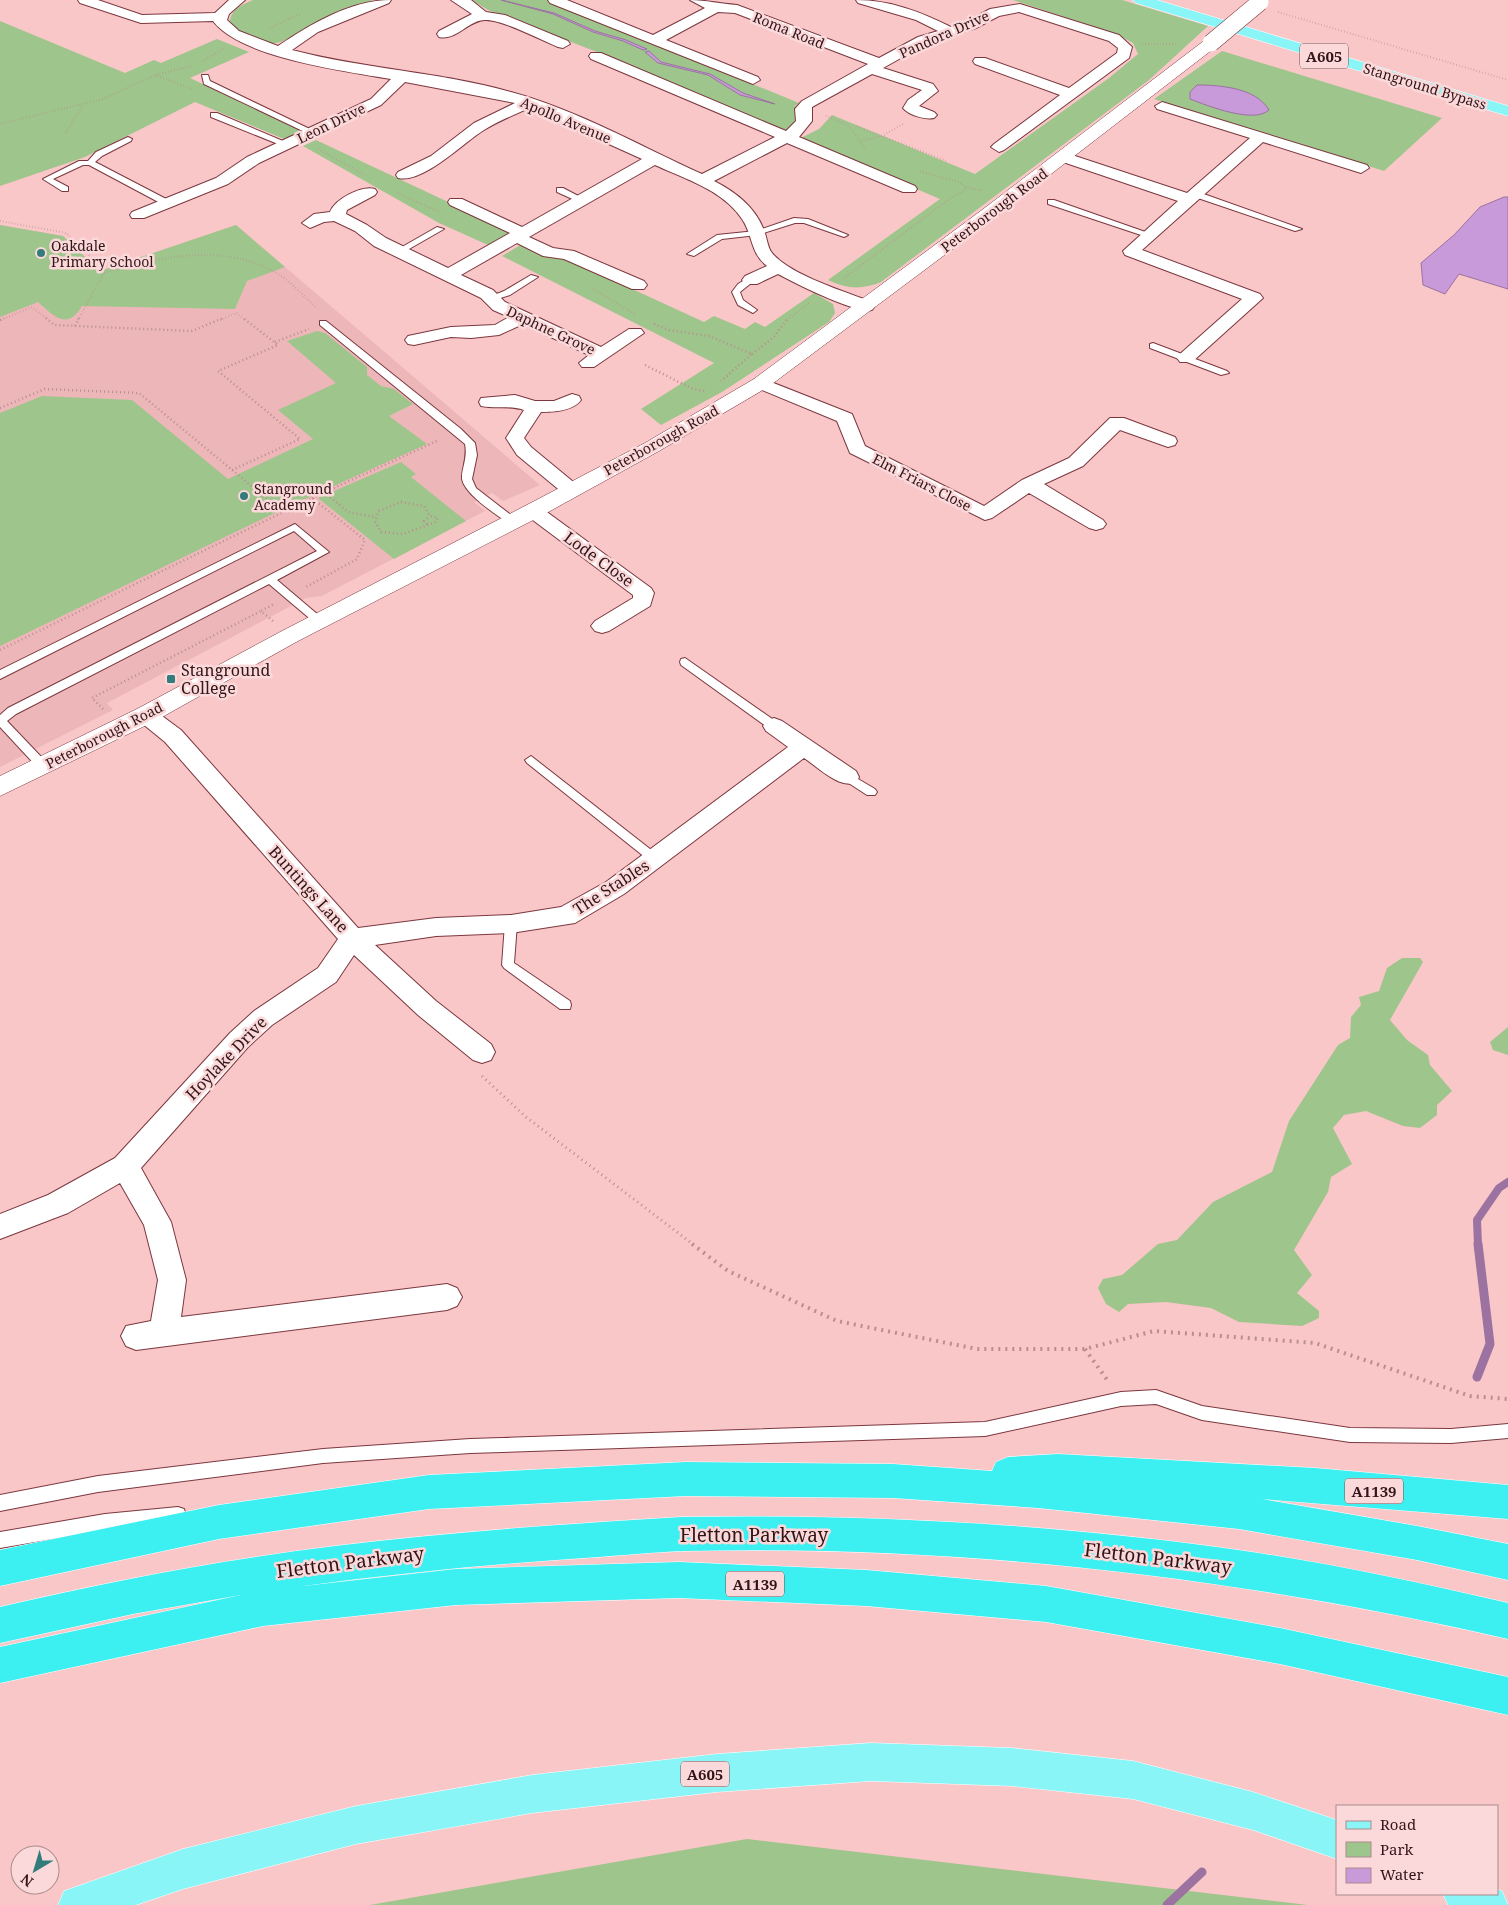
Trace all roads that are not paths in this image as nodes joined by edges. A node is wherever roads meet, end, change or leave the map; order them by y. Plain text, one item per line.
1 (85, 0) edge
2 (238, 0) edge
3 (384, 0) edge
4 (458, 0) edge
5 (555, 0) edge
6 (696, 0) edge
7 (863, 0) edge
8 (1141, 0) edge
9 (1180, 0) edge
10 (1259, 3) edge
11 (716, 8) junction
12 (482, 15) junction
13 (220, 17) junction
14 (950, 31) junction
15 (444, 34) dead end
16 (654, 40) junction
17 (563, 44) dead end
18 (279, 52) junction
19 (596, 56) dead end
20 (980, 61) dead end
21 (876, 66) junction
22 (402, 76) junction
23 (205, 77) dead end
24 (753, 80) dead end
25 (1071, 94) junction
26 (1508, 97) edge
27 (818, 100) junction
28 (529, 102) junction
29 (1162, 106) dead end
30 (1508, 111) edge
31 (926, 114) road end
32 (214, 115) dead end
33 (312, 132) junction
34 (791, 135) junction
35 (1259, 138) junction
36 (128, 139) dead end
37 (286, 144) junction
38 (999, 147) dead end
39 (1063, 157) junction
40 (654, 159) junction
41 (90, 163) junction
42 (1361, 168) dead end
43 (404, 175) dead end
44 (701, 181) junction
45 (65, 189) dead end
46 (909, 189) dead end
47 (560, 190) dead end
48 (369, 192) dead end
49 (1192, 197) junction
50 (582, 200) junction
51 (456, 202) dead end
52 (1051, 202) dead end
53 (168, 203) junction
54 (138, 215) dead end
55 (337, 216) junction
56 (310, 222) dead end
57 (440, 229) dead end
58 (1298, 230) dead end
59 (757, 233) junction
60 (519, 235) junction
61 (844, 235) dead end
62 (1150, 235) junction
63 (399, 251) junction
64 (691, 254) dead end
65 (778, 267) junction
66 (448, 275) junction
67 (534, 277) dead end
68 (751, 280) joint
69 (638, 286) dead end
70 (491, 298) junction
71 (866, 306) junction
72 (753, 310) dead end
73 (522, 316) junction
74 (323, 323) road end
75 (635, 333) dead end
76 (414, 340) dead end
77 (1153, 346) dead end
78 (602, 354) junction
79 (1186, 358) junction
80 (586, 364) dead end
81 (1224, 373) dead end
82 (761, 383) junction
83 (572, 400) dead end
84 (488, 402) dead end
85 (534, 407) junction
86 (1168, 441) dead end
87 (1029, 484) junction
88 (570, 489) junction
89 (533, 511) junction
90 (512, 521) junction
91 (1096, 524) dead end
92 (270, 580) junction
93 (319, 621) junction
94 (602, 626) dead end
95 (685, 662) dead end
96 (0, 676) edge
97 (140, 717) junction
98 (3, 725) edge
99 (774, 726) joint
100 (804, 747) junction
101 (531, 760) dead end
102 (43, 766) junction
103 (848, 777) joint
104 (0, 786) edge
105 (871, 792) dead end
106 (655, 858) junction
107 (511, 924) junction
108 (352, 938) junction
109 (565, 1005) dead end
110 (479, 1062) road end
111 (125, 1166) junction
112 (0, 1227) edge
113 (447, 1297) dead end
114 (164, 1332) junction
115 (136, 1336) dead end
116 (1508, 1431) edge
117 (893, 1481) junction
118 (429, 1492) junction
119 (1508, 1502) edge
120 (0, 1503) edge
121 (0, 1540) edge
122 (1508, 1562) edge
123 (0, 1568) edge
124 (1508, 1621) edge
125 (0, 1625) edge
126 (0, 1665) edge
127 (1508, 1696) edge
128 (1336, 1840) edge
129 (1464, 1895) edge
130 (78, 1905) edge
131 (1488, 1905) edge

1 - 13 street
2 - 13 street
3 - 18 street
4 - 12 street
5 - 16 street
6 - 11 street, Roma Road
7 - 14 street
8 - 30 main road, Stanground Bypass / A605
9 - 26 main road, Stanground Bypass / A605
10 - 39 main road, Peterborough Road, bridge
11 - 16 street
11 - 21 street, Roma Road
12 - 15 street
12 - 17 street
13 - 18 street, Apollo Avenue
14 - 21 street, Pandora Drive
14 - 25 street, Pandora Drive
16 - 24 street
18 - 22 street, Apollo Avenue
19 - 34 street
20 - 25 street
21 - 27 street, Pandora Drive
21 - 31 street, Roma Road
22 - 28 street, Apollo Avenue
22 - 33 street, Leon Drive
23 - 33 lane
25 - 38 street
27 - 34 street, Pandora Drive
27 - 34 street
28 - 40 street, Apollo Avenue
28 - 43 street
29 - 35 street
32 - 37 lane
33 - 37 street, Leon Drive
34 - 44 street
34 - 46 street
35 - 42 street
35 - 49 street
36 - 41 lane
37 - 53 street, Leon Drive
39 - 49 street
39 - 71 main road, Peterborough Road
40 - 44 street, Apollo Avenue
40 - 50 street
41 - 45 lane
41 - 53 lane
44 - 59 street, Apollo Avenue
47 - 50 lane
48 - 55 street
49 - 58 lane
49 - 62 street
50 - 60 street
51 - 60 street
52 - 62 lane
53 - 54 street, Leon Drive
55 - 56 street
55 - 63 street, Daphne Grove
57 - 63 lane
59 - 61 lane
59 - 64 lane
59 - 65 street, Apollo Avenue
60 - 66 street
60 - 69 street
62 - 79 street
63 - 66 street, Daphne Grove
65 - 68 street
65 - 71 street, Apollo Avenue
66 - 70 street, Daphne Grove
67 - 70 lane
68 - 72 lane
70 - 73 street, Daphne Grove
71 - 82 main road, Peterborough Road
73 - 76 street
73 - 78 street, Daphne Grove
74 - 90 lane
75 - 78 street
77 - 79 lane
78 - 80 street
79 - 81 lane
82 - 87 street, Elm Friars Close
82 - 88 main road, Peterborough Road
83 - 85 street
84 - 85 street
85 - 88 street
86 - 87 street, Elm Friars Close
87 - 91 street
88 - 89 main road, Peterborough Road
89 - 90 main road, Peterborough Road
89 - 94 street, Lode Close
90 - 93 main road, Peterborough Road
92 - 93 lane
92 - 96 lane
92 - 98 lane
93 - 97 main road, Peterborough Road
95 - 99 lane
97 - 102 main road, Peterborough Road
97 - 108 street, Buntings Lane
98 - 102 lane
99 - 100 street
100 - 103 street
100 - 106 street, The Stables
101 - 106 lane
102 - 104 main road, Peterborough Road
103 - 105 lane
106 - 107 street, The Stables
107 - 108 street, The Stables
107 - 109 lane
108 - 110 street, Buntings Lane
108 - 111 street, Hoylake Drive
111 - 112 street, Hoylake Drive
111 - 114 street
113 - 114 street
114 - 115 street
116 - 120 lane
117 - 118 highway, A1139
117 - 119 highway, A1139
117 - 122 highway, A1139
118 - 121 lane
118 - 123 highway, A1139
124 - 125 highway, Fletton Parkway
126 - 127 highway, A1139
128 - 130 main road, A605
129 - 131 main road

